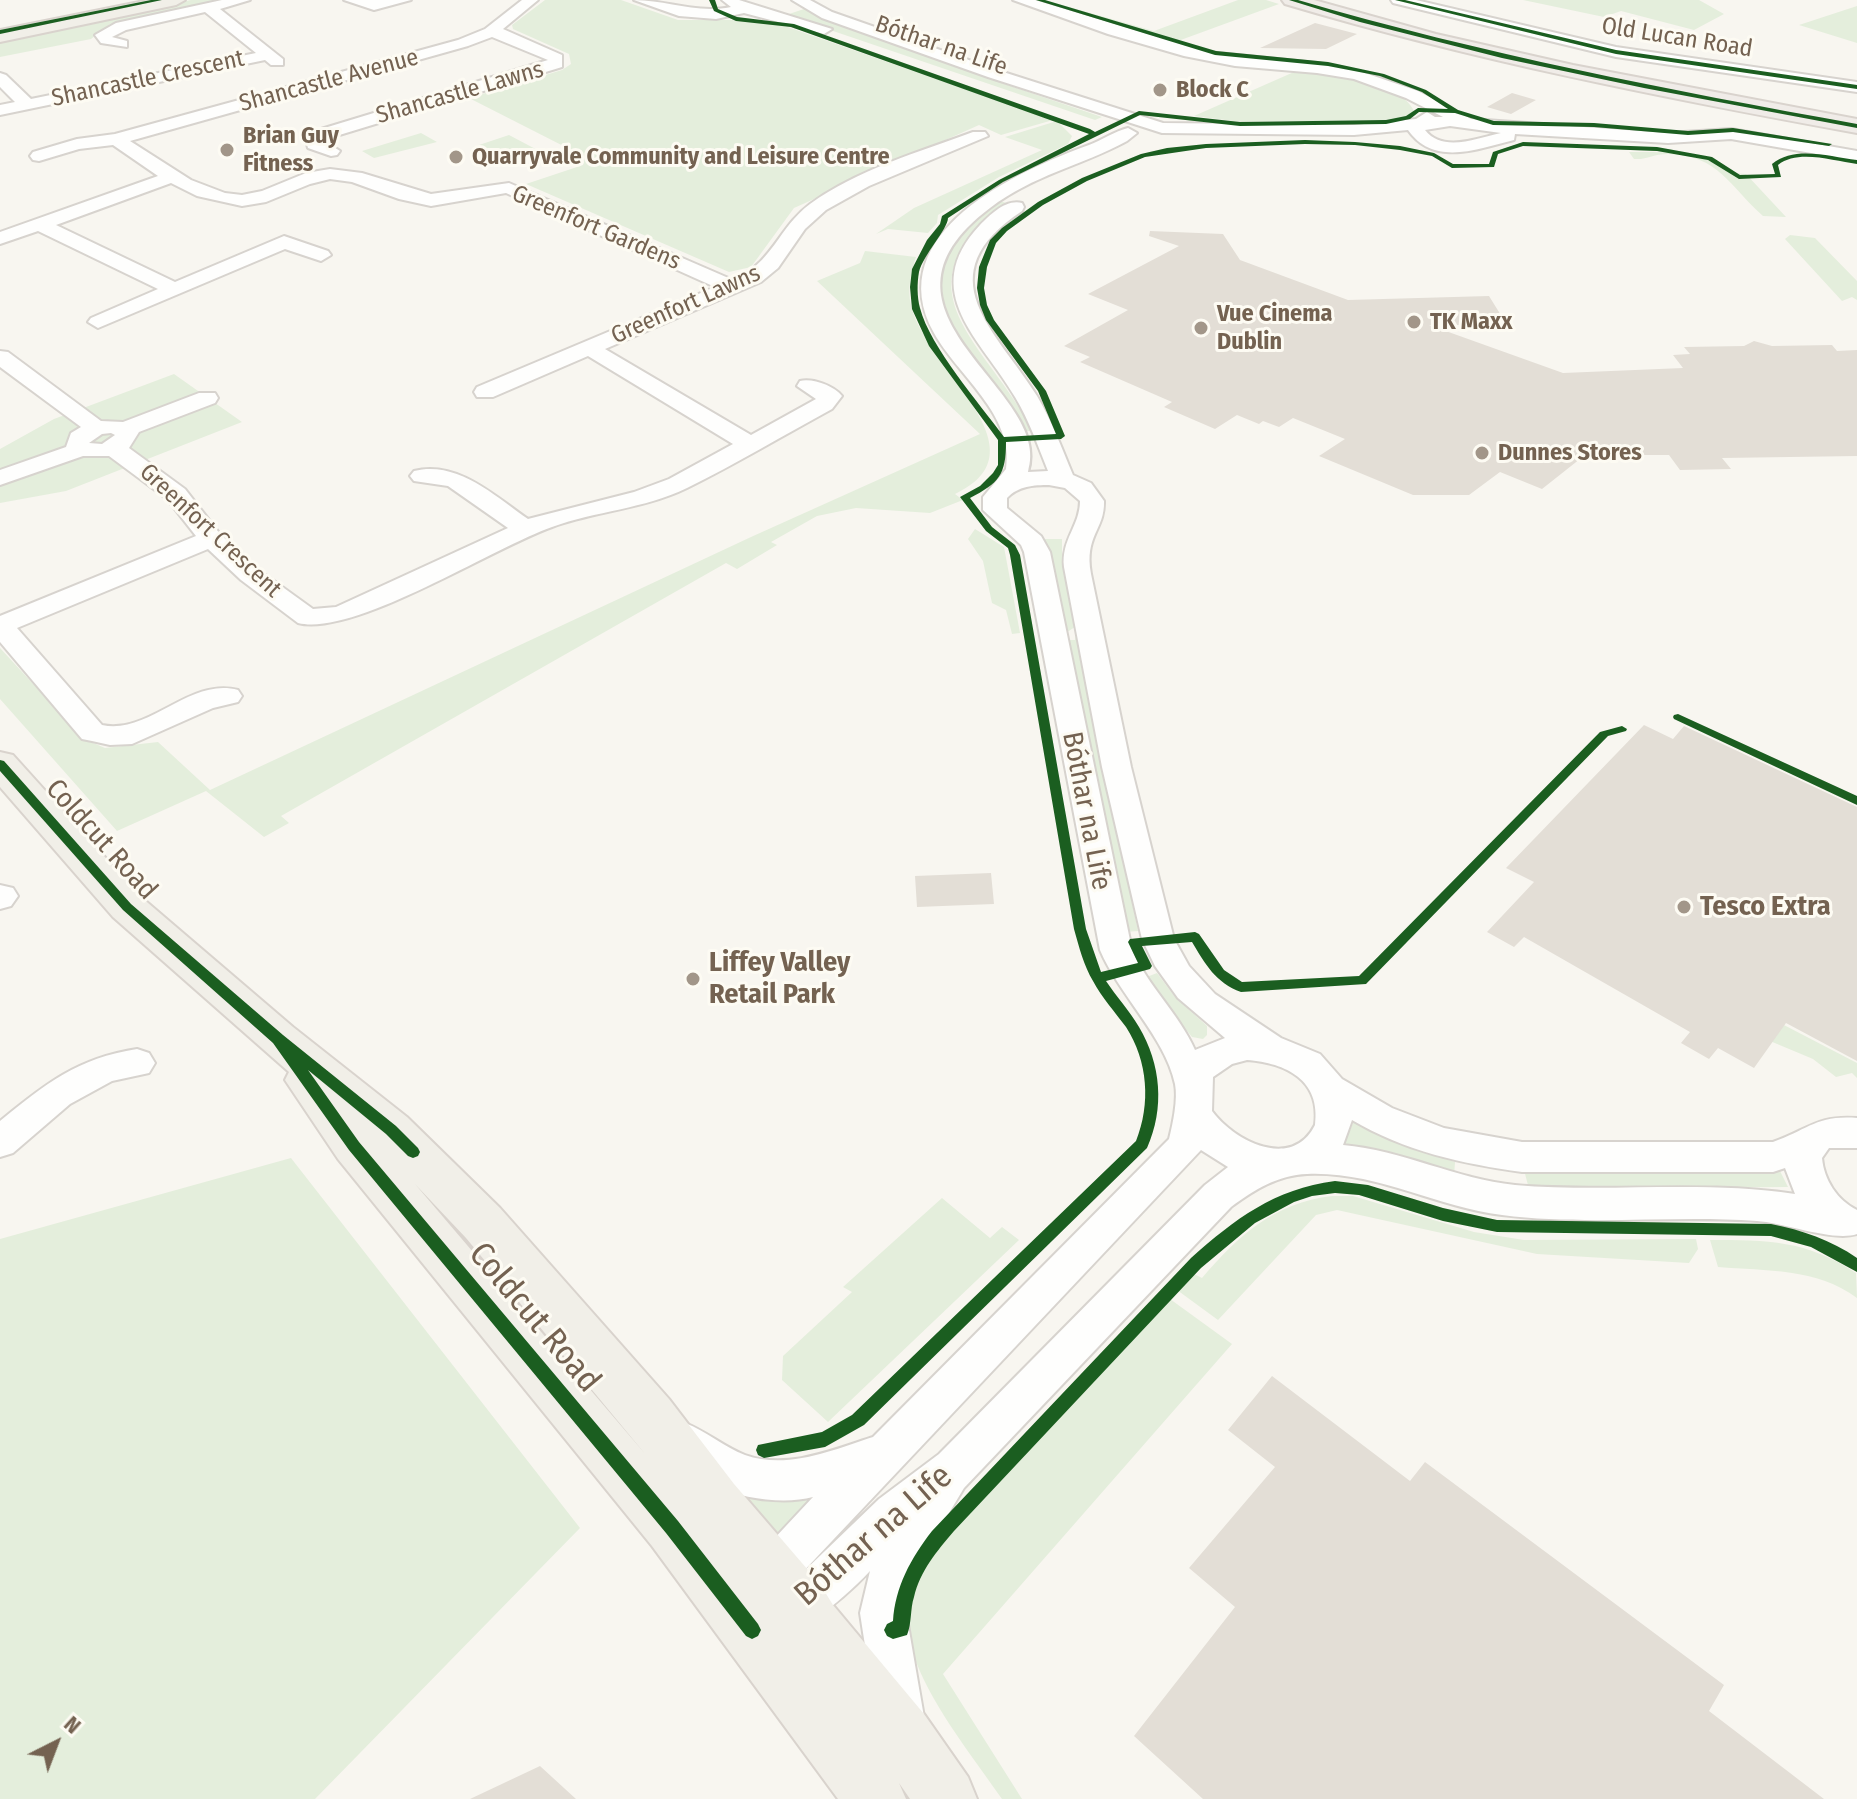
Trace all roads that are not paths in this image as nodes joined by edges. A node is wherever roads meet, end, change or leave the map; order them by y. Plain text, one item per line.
1 (176, 0) edge
2 (243, 0) edge
3 (351, 0) edge
4 (404, 0) edge
5 (531, 0) edge
6 (641, 0) edge
7 (799, 0) edge
8 (1020, 0) edge
9 (1292, 0) edge
10 (1335, 0) edge
11 (1398, 0) edge
12 (736, 4) edge
13 (209, 8) junction
14 (765, 13) junction
15 (490, 32) junction
16 (0, 36) edge
17 (122, 44) dead end
18 (267, 55) junction
19 (1, 80) edge
20 (308, 86) junction
21 (1857, 87) edge
22 (1410, 92) junction
23 (28, 105) junction
24 (0, 110) edge
25 (1857, 114) edge
26 (1422, 125) junction
27 (1471, 126) junction
28 (1857, 126) edge
29 (1552, 131) junction
30 (1128, 133) junction
31 (1152, 133) junction
32 (979, 136) dead end
33 (1753, 138) junction
34 (116, 139) junction
35 (1484, 142) junction
36 (1432, 143) junction
37 (1712, 144) junction
38 (331, 151) dead end
39 (1835, 152) junction
40 (39, 156) dead end
41 (1857, 156) edge
42 (1756, 157) junction
43 (172, 177) junction
44 (39, 224) junction
45 (0, 238) edge
46 (321, 255) dead end
47 (732, 287) junction
48 (175, 289) junction
49 (98, 322) dead end
50 (589, 348) junction
51 (0, 357) edge
52 (808, 386) dead end
53 (485, 392) dead end
54 (207, 398) dead end
55 (96, 428) junction
56 (119, 438) junction
57 (750, 444) junction
58 (81, 449) junction
59 (422, 476) dead end
60 (0, 478) edge
61 (1064, 481) junction
62 (1005, 487) junction
63 (1087, 519) junction
64 (1016, 527) junction
65 (526, 529) junction
66 (211, 539) junction
67 (1, 626) edge
68 (228, 696) dead end
69 (0, 764) edge
70 (278, 1039) junction
71 (1268, 1047) junction
72 (137, 1063) dead end
73 (1331, 1090) junction
74 (1192, 1096) junction
75 (1857, 1133) edge
76 (0, 1142) edge
77 (1806, 1146) junction
78 (1294, 1160) junction
79 (1850, 1224) edge
80 (650, 1417) junction
81 (883, 1454) junction
82 (954, 1469) junction
83 (775, 1602) junction
84 (903, 1735) junction
85 (875, 1799) edge
86 (946, 1799) edge

1 - 16 main road
2 - 13 street
3 - 4 street
5 - 15 street, Shancastle Avenue
6 - 12 street
7 - 14 street, Bóthar na Life
7 - 31 street, Bóthar na Life
8 - 22 street
9 - 28 highway
10 - 25 highway
11 - 21 street, Old Lucan Road
12 - 14 street, Bóthar na Life
13 - 17 street
13 - 18 street
14 - 30 street, Bóthar na Life
15 - 20 street, Shancastle Avenue
15 - 38 street, Shancastle Lawns
18 - 20 street
18 - 23 street, Shancastle Crescent
19 - 23 street, Shancastle Crescent
20 - 34 street, Shancastle Avenue
22 - 26 street
22 - 27 street
23 - 24 street, Shancastle Crescent
26 - 27 street
26 - 31 street
26 - 36 street
27 - 29 street
27 - 35 street
29 - 35 street
29 - 37 street
30 - 31 street, Bóthar na Life
30 - 62 street, Bóthar na Life
31 - 36 street
31 - 61 street
32 - 47 street, Greenfort Lawns
33 - 37 street
33 - 39 street
33 - 42 street
34 - 40 street, Shancastle Avenue
34 - 43 street
35 - 36 street
37 - 42 street
39 - 41 street
39 - 42 street
43 - 44 street
43 - 47 street, Greenfort Gardens
44 - 45 street
44 - 48 street
46 - 48 street
47 - 50 street, Greenfort Lawns
48 - 49 street
50 - 53 street, Greenfort Lawns
50 - 57 street, Greenfort Lawns
51 - 55 street
52 - 57 street, Greenfort Crescent
54 - 56 street
55 - 56 street
55 - 58 street
56 - 58 street
56 - 66 street, Greenfort Crescent
57 - 65 street, Greenfort Crescent
58 - 60 street
59 - 65 street
61 - 62 street
61 - 63 street
62 - 64 street, Bóthar na Life
63 - 64 street
63 - 71 street, Bóthar na Life
64 - 74 street, Bóthar na Life
65 - 66 street, Greenfort Crescent
66 - 67 street
67 - 68 street
69 - 70 main road, Coldcut Road
70 - 80 main road, Coldcut Road
70 - 83 main road, Coldcut Road
71 - 73 street, Bóthar na Life
71 - 74 street, Bóthar na Life
72 - 76 street
73 - 77 street
73 - 78 street, Bóthar na Life
74 - 78 street, Bóthar na Life
74 - 81 street, Bóthar na Life
75 - 77 street
77 - 79 street
78 - 79 street
78 - 82 street, Bóthar na Life
80 - 81 street
80 - 83 main road, Coldcut Road
81 - 83 street, Bóthar na Life
82 - 83 street, Bóthar na Life
82 - 84 street
83 - 84 main road, Coldcut Road
83 - 85 main road, Coldcut Road
84 - 86 main road, Coldcut Road

